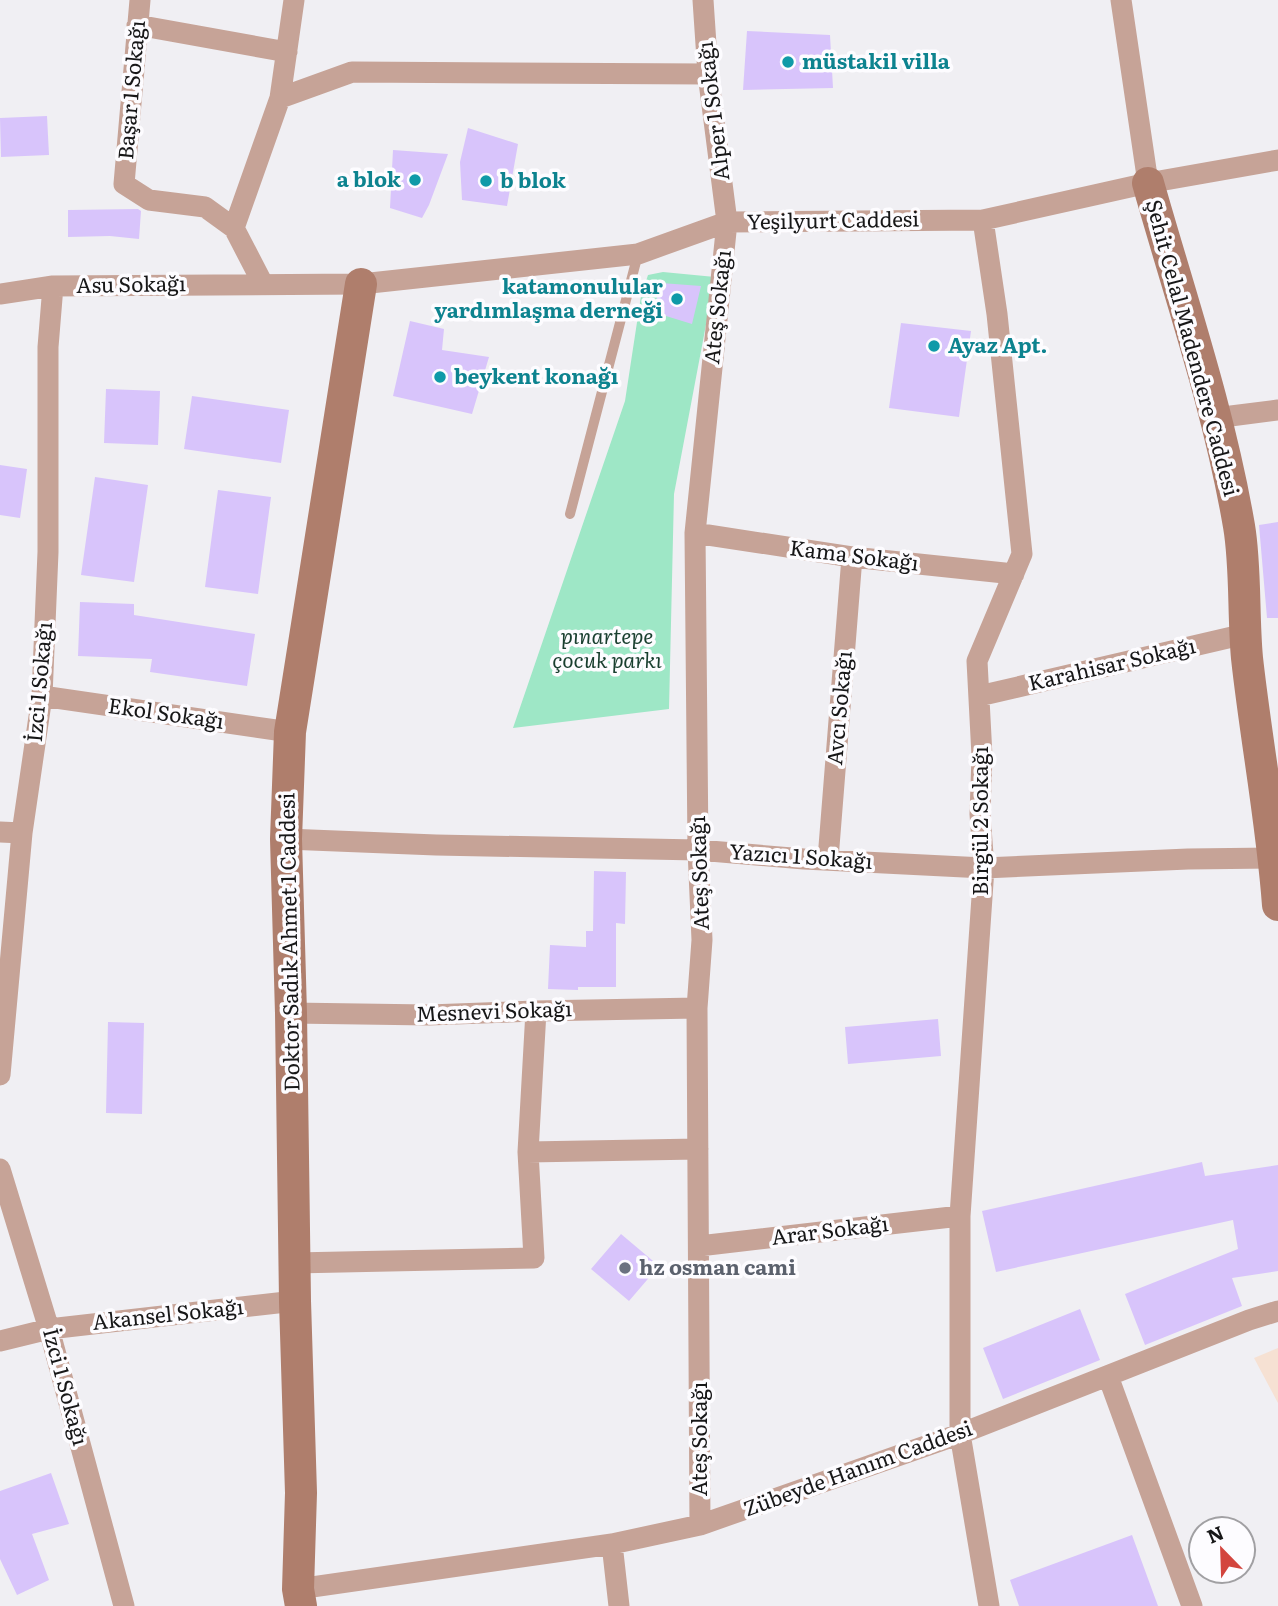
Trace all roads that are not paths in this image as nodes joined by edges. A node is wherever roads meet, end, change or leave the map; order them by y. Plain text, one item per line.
1 (140, 0) edge
2 (295, 0) edge
3 (703, 0) edge
4 (1121, 0) edge
5 (137, 25) junction
6 (287, 52) junction
7 (708, 74) junction
8 (280, 98) junction
9 (1278, 160) edge
10 (1147, 183) junction
11 (983, 220) junction
12 (727, 222) junction
13 (234, 228) junction
14 (638, 254) junction
15 (263, 284) junction
16 (360, 284) junction
17 (53, 286) junction
18 (0, 294) edge
19 (1278, 410) edge
20 (1215, 418) junction
21 (570, 514) dead end
22 (695, 533) junction
23 (852, 557) junction
24 (1014, 574) junction
25 (1245, 634) junction
26 (42, 696) junction
27 (979, 696) junction
28 (1267, 730) edge
29 (290, 732) junction
30 (0, 832) edge
31 (22, 833) junction
32 (286, 839) junction
33 (698, 850) junction
34 (1274, 858) junction
35 (828, 859) junction
36 (984, 868) junction
37 (1278, 905) edge
38 (697, 1008) junction
39 (536, 1011) junction
40 (291, 1013) junction
41 (0, 1075) edge
42 (698, 1149) junction
43 (528, 1152) junction
44 (0, 1169) edge
45 (960, 1216) junction
46 (699, 1246) junction
47 (294, 1263) junction
48 (295, 1301) junction
49 (1278, 1311) edge
50 (49, 1329) junction
51 (0, 1340) edge
52 (1108, 1376) junction
53 (960, 1434) junction
54 (700, 1525) junction
55 (612, 1544) junction
56 (299, 1598) edge
57 (124, 1606) edge
58 (619, 1606) edge
59 (989, 1606) edge
60 (1192, 1606) edge

1 - 5 street, Başar 1 Sokağı
2 - 6 street
3 - 7 street, Alper 1 Sokağı
4 - 10 street, Şehit Celal Madendere Caddesi
5 - 6 street
5 - 13 street, Başar 1 Sokağı
6 - 8 street
7 - 8 street
7 - 12 street, Alper 1 Sokağı
8 - 13 street
9 - 10 street, Yeşilyurt Caddesi
10 - 11 street, Yeşilyurt Caddesi
10 - 20 street, Şehit Celal Madendere Caddesi
11 - 12 street, Yeşilyurt Caddesi
11 - 24 street, Birgül 2 Sokağı
12 - 14 street, Yeşilyurt Caddesi
12 - 22 street, Ateş Sokağı
13 - 15 street
14 - 16 street, Yeşilyurt Caddesi
14 - 21 lane
15 - 16 street, Yeşilyurt Caddesi
15 - 17 street, Asu Sokağı
16 - 29 street, Doktor Sadık Ahmet 1 Caddesi
17 - 18 street, Asu Sokağı
17 - 26 street, İzci 1 Sokağı
19 - 20 street
20 - 25 street, Şehit Celal Madendere Caddesi
22 - 23 street, Kama Sokağı
22 - 33 street, Ateş Sokağı
23 - 24 street, Kama Sokağı
23 - 35 street, Avcı Sokağı
24 - 27 street, Birgül 2 Sokağı
25 - 27 street, Karahisar Sokağı
25 - 28 street, Şehit Celal Madendere Caddesi
26 - 29 street, Ekol Sokağı
26 - 31 street, İzci 1 Sokağı
27 - 36 street, Birgül 2 Sokağı
28 - 34 street, Şehit Celal Madendere Caddesi
29 - 32 street, Doktor Sadık Ahmet 1 Caddesi
30 - 31 street
31 - 41 street, İzci 1 Sokağı
32 - 33 street, Yazıcı 1 Sokağı
32 - 40 street, Doktor Sadık Ahmet 1 Caddesi
33 - 35 street, Yazıcı 1 Sokağı
33 - 38 street, Ateş Sokağı
34 - 36 street, Yazıcı 1 Sokağı
34 - 37 street, Şehit Celal Madendere Caddesi
35 - 36 street, Yazıcı 1 Sokağı
36 - 45 street, Birgül 2 Sokağı
38 - 39 street, Mesnevi Sokağı
38 - 42 street, Ateş Sokağı
39 - 40 street, Mesnevi Sokağı
39 - 43 street
40 - 47 street, Doktor Sadık Ahmet 1 Caddesi
42 - 43 street
42 - 46 street, Ateş Sokağı
43 - 47 street
44 - 50 street, İzci 1 Sokağı
45 - 46 street, Arar Sokağı
45 - 53 street, Birgül 2 Sokağı
46 - 54 street, Ateş Sokağı
47 - 48 street, Doktor Sadık Ahmet 1 Caddesi
48 - 50 street, Akansel Sokağı
48 - 56 street, Doktor Sadık Ahmet 1 Caddesi
49 - 52 street, Zübeyde Hanım Caddesi
50 - 51 street, Akansel Sokağı
50 - 57 street, İzci 1 Sokağı
52 - 53 street, Zübeyde Hanım Caddesi
52 - 60 street
53 - 54 street, Zübeyde Hanım Caddesi
53 - 59 street, Birgül 2 Sokağı
54 - 55 street, Zübeyde Hanım Caddesi
55 - 56 street, Zübeyde Hanım Caddesi
55 - 58 street

